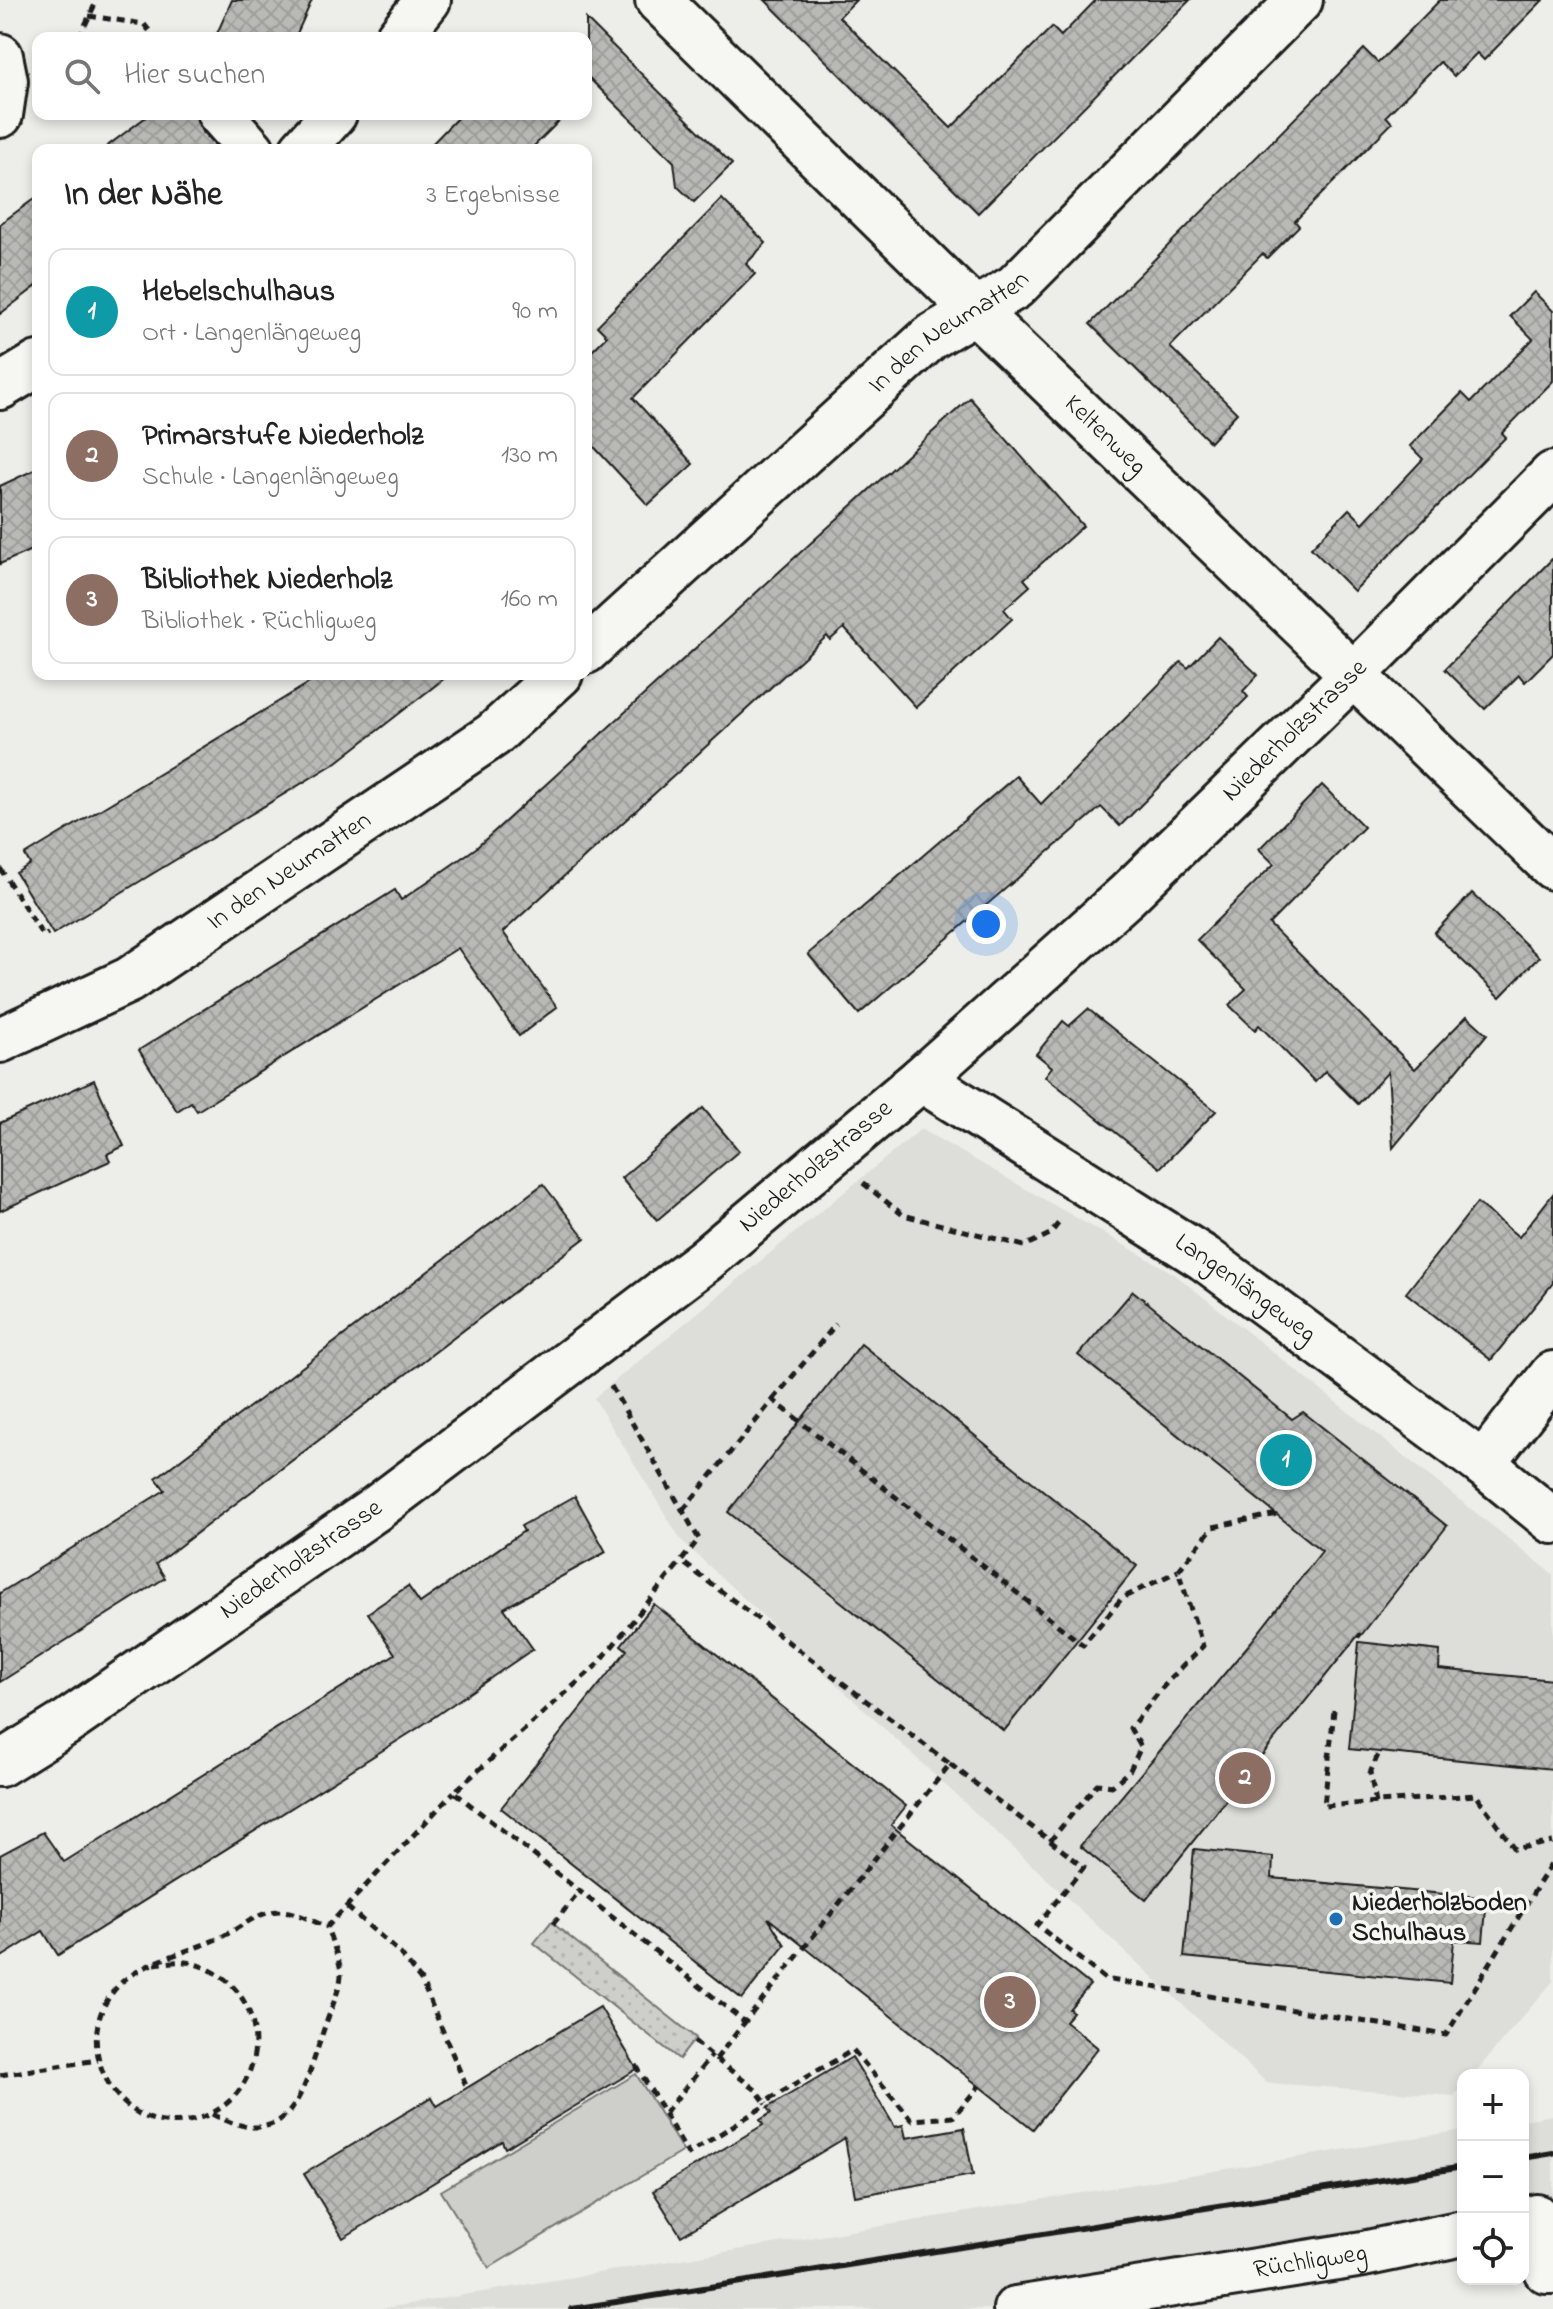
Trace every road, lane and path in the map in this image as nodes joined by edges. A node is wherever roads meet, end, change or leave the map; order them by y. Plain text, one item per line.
1 (97, 0) edge
2 (428, 0) edge
3 (658, 0) edge
4 (1300, 0) edge
5 (89, 16) junction
6 (82, 32) edge
7 (150, 32) edge
8 (403, 32) edge
9 (0, 56) edge
10 (0, 115) edge
11 (225, 120) edge
12 (329, 120) edge
13 (247, 144) edge
14 (307, 144) edge
15 (976, 312) junction
16 (32, 368) edge
17 (0, 387) edge
18 (1553, 474) edge
19 (592, 646) edge
20 (1353, 675) junction
21 (553, 680) edge
22 (1553, 867) edge
23 (0, 868) edge
24 (48, 933) dead end
25 (0, 1040) edge
26 (921, 1079) junction
27 (831, 1154) junction
28 (1063, 1217) dead end
29 (836, 1324) dead end
30 (589, 1348) junction
31 (1553, 1374) edge
32 (773, 1400) junction
33 (1483, 1464) junction
34 (683, 1510) junction
35 (1277, 1514) dead end
36 (1553, 1521) edge
37 (681, 1561) junction
38 (1178, 1571) junction
39 (1334, 1710) dead end
40 (1378, 1755) dead end
41 (0, 1764) edge
42 (950, 1764) junction
43 (454, 1792) junction
44 (1376, 1803) junction
45 (1050, 1841) junction
46 (1553, 1842) edge
47 (1553, 1861) edge
48 (580, 1891) junction
49 (347, 1907) junction
50 (553, 1924) dead end
51 (327, 1927) junction
52 (155, 1964) junction
53 (745, 2022) junction
54 (694, 2041) dead end
55 (714, 2057) junction
56 (98, 2060) junction
57 (636, 2065) dead end
58 (0, 2075) edge
59 (979, 2086) dead end
60 (467, 2088) dead end
61 (765, 2102) junction
62 (212, 2114) junction
63 (665, 2114) junction
64 (1538, 2217) edge
65 (1457, 2234) edge
66 (1551, 2282) edge
67 (1016, 2309) edge

1 - 5 path
2 - 8 street
3 - 15 street, Keltenweg
4 - 15 street, In den Neumatten
5 - 6 path
5 - 7 path
9 - 10 street
11 - 13 street
12 - 14 street
15 - 19 street, In den Neumatten
15 - 20 street, Keltenweg
16 - 17 street
18 - 20 street, Niederholzstrasse
20 - 22 street, Keltenweg
20 - 26 street, Niederholzstrasse
21 - 25 street, In den Neumatten
23 - 24 path
26 - 27 street, Niederholzstrasse
26 - 33 street, Langenlängeweg
27 - 28 path
27 - 30 street, Niederholzstrasse
29 - 32 path
30 - 34 path
30 - 41 street, Niederholzstrasse
31 - 33 street
32 - 34 path
32 - 38 path
33 - 36 street, Langenlängeweg
34 - 37 path
35 - 38 path
37 - 42 path
37 - 43 path
38 - 45 path
39 - 44 path
40 - 44 path
42 - 45 path
42 - 53 path
43 - 48 path
43 - 49 path
44 - 46 path
45 - 47 path
48 - 50 path
48 - 53 path
49 - 51 path
49 - 60 path
51 - 52 path
51 - 62 path
52 - 56 path
52 - 62 path
53 - 55 path
54 - 55 path
55 - 61 path
55 - 63 path
56 - 58 path
56 - 62 path
57 - 63 path
59 - 61 path
61 - 63 path
64 - 66 street
65 - 67 street, Rüchligweg

